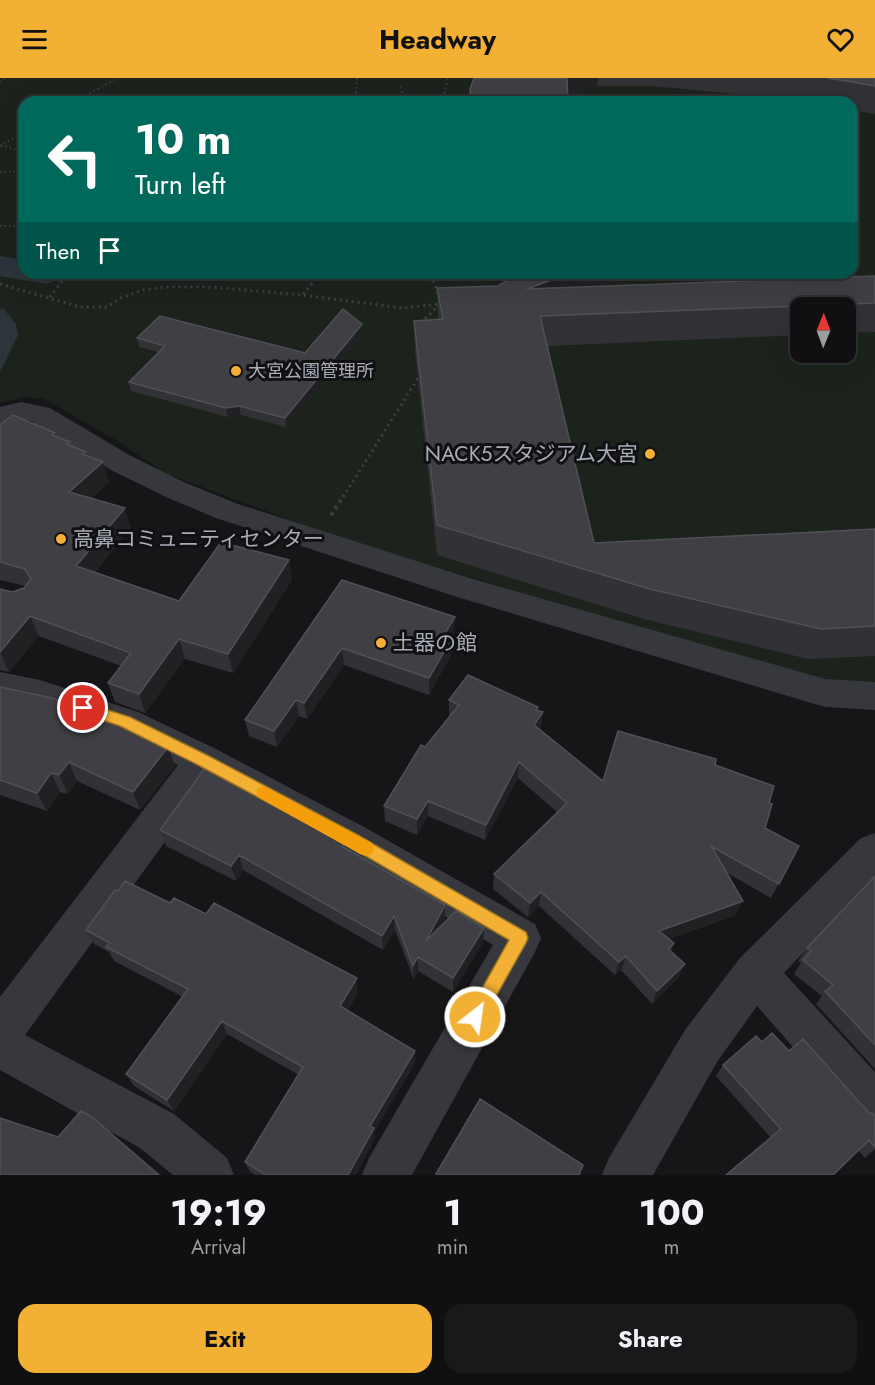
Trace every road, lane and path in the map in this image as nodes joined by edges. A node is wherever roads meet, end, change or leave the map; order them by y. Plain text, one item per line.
1 (6, 78) edge
2 (118, 78) edge
3 (357, 78) edge
4 (448, 78) edge
5 (0, 82) edge
6 (400, 87) dead end
7 (356, 93) dead end
8 (85, 96) edge
9 (404, 96) edge
10 (444, 96) edge
11 (18, 135) edge
12 (0, 145) edge
13 (18, 150) edge
14 (18, 171) edge
15 (0, 172) edge
16 (0, 226) edge
17 (18, 226) edge
18 (64, 279) edge
19 (316, 279) edge
20 (426, 279) edge
21 (0, 284) edge
22 (302, 295) junction
23 (50, 297) junction
24 (449, 303) edge
25 (440, 304) junction
26 (425, 331) edge
27 (422, 372) edge
28 (0, 416) edge
29 (316, 539) junction
30 (0, 686) edge
31 (875, 696) edge
32 (204, 760) junction
33 (875, 850) edge
34 (755, 973) junction
35 (0, 1033) edge
36 (0, 1046) edge
37 (875, 1106) edge
38 (210, 1175) edge
39 (386, 1175) edge
40 (626, 1175) edge

1 - 5 path
2 - 8 path
3 - 7 path
4 - 10 path
6 - 9 path
11 - 12 path
12 - 13 path
14 - 15 path
16 - 17 path
18 - 23 path
19 - 22 path
20 - 25 path
21 - 23 path
22 - 23 path
22 - 25 path
24 - 25 path
25 - 26 path
27 - 29 path
28 - 29 street
29 - 31 street
30 - 32 street
32 - 35 street
32 - 39 street
33 - 34 street
34 - 37 street
34 - 40 street
36 - 38 street

